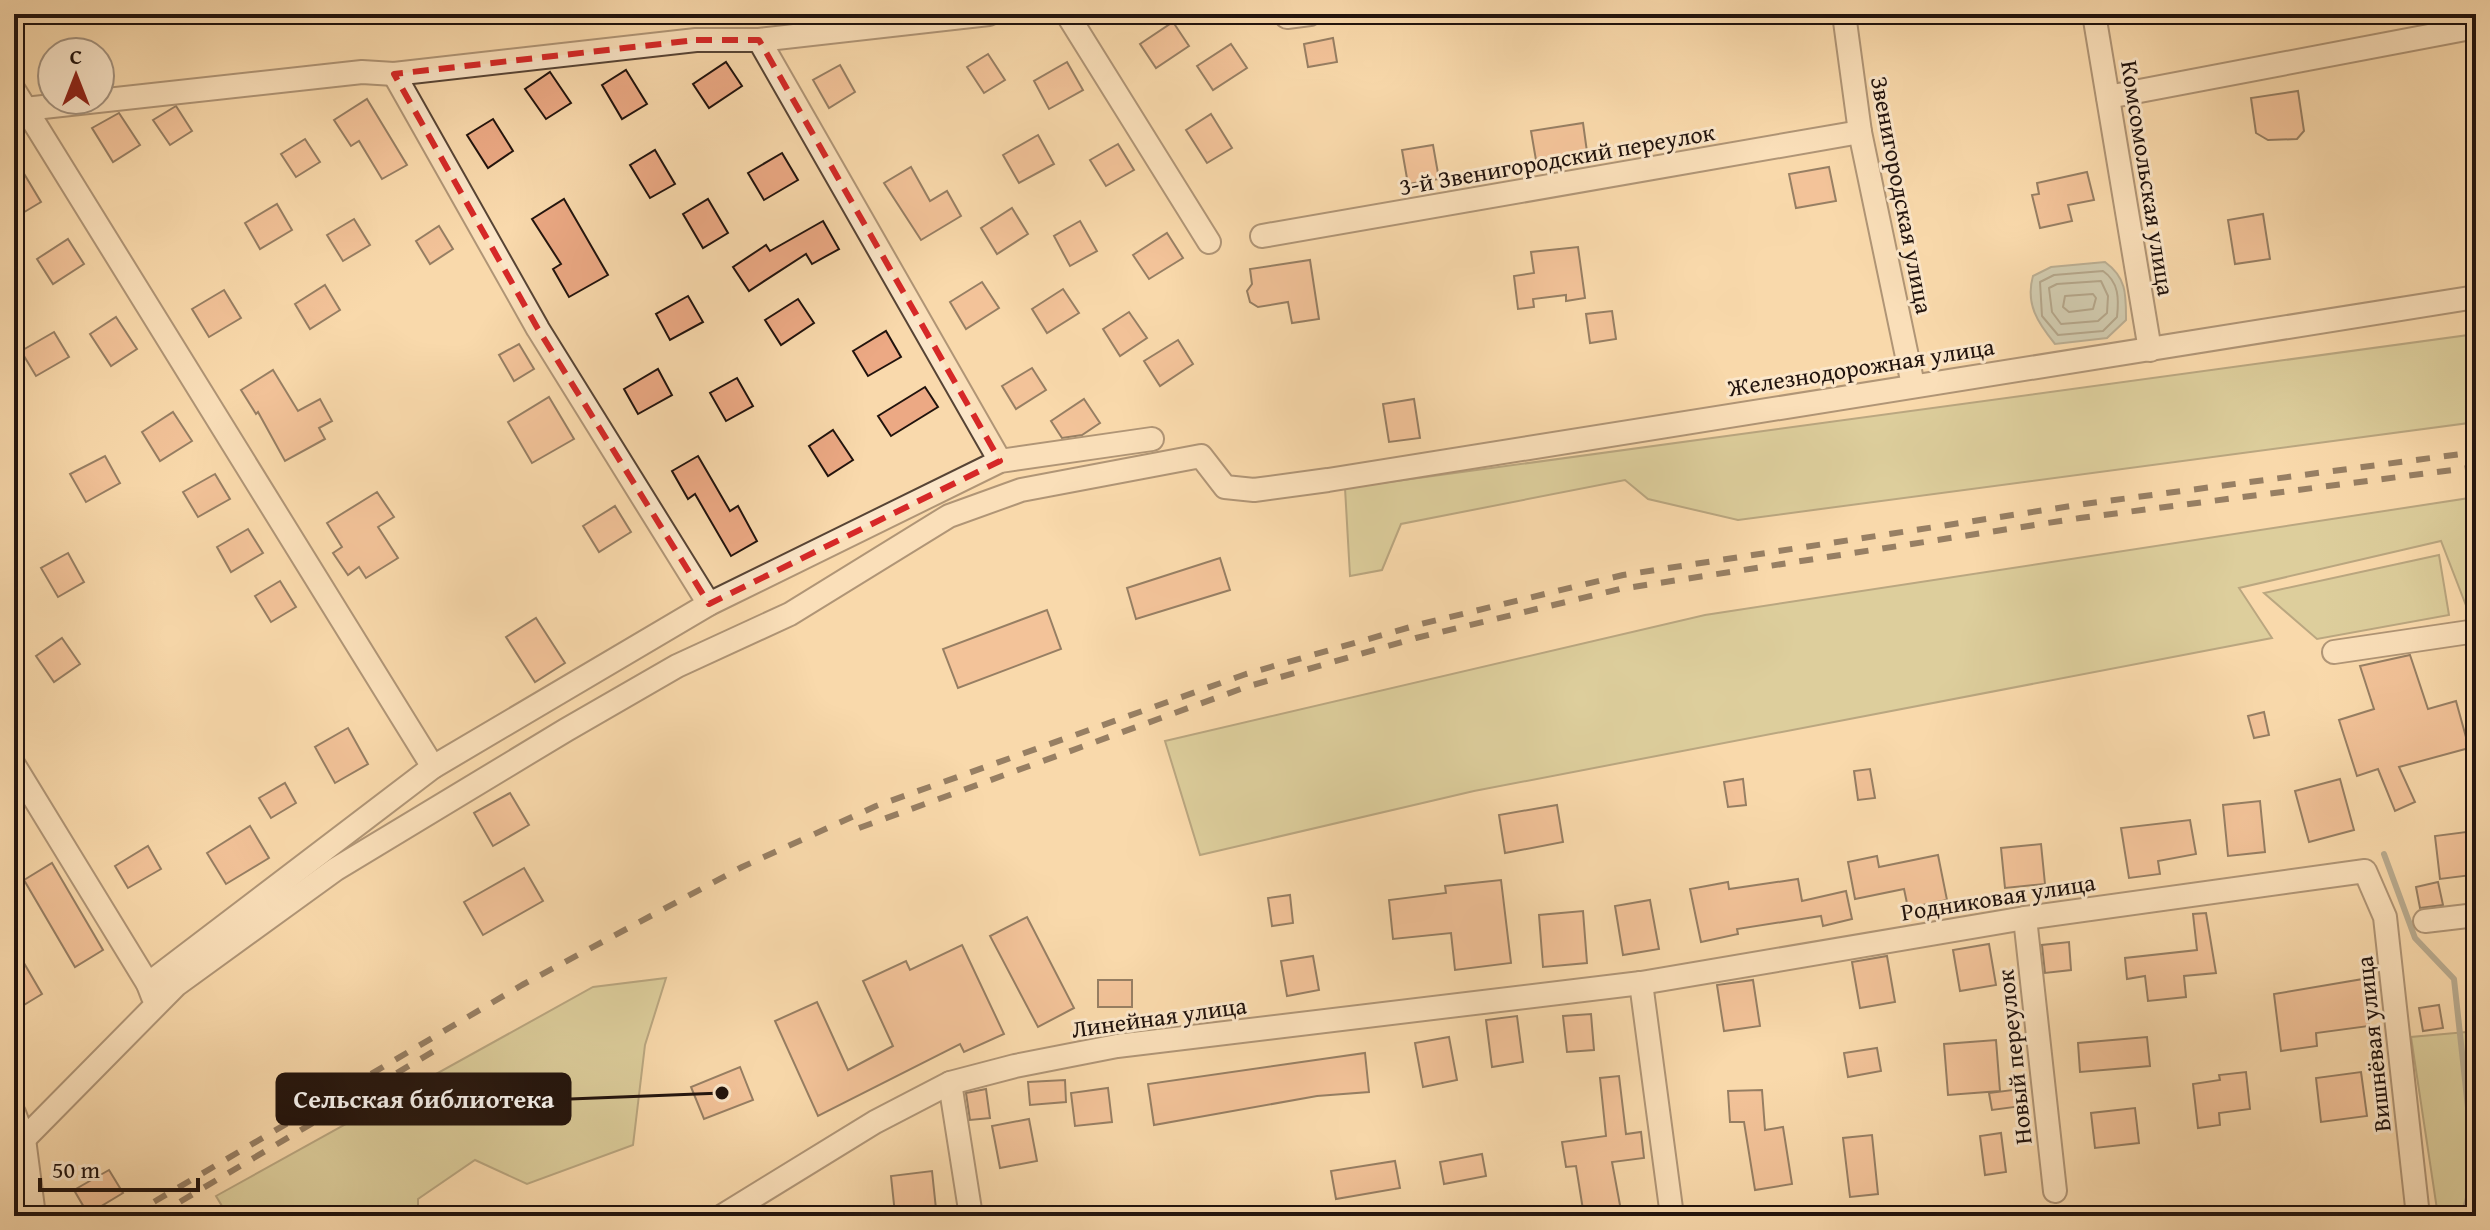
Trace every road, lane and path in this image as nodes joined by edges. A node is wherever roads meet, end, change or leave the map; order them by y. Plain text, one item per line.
1 (989, 14) edge
2 (1067, 14) edge
3 (1310, 14) edge
4 (1844, 14) edge
5 (2094, 14) edge
6 (1287, 17) dead end
7 (2476, 27) edge
8 (759, 40) junction
9 (394, 74) junction
10 (2108, 97) junction
11 (20, 99) edge
12 (1860, 132) junction
13 (1262, 236) dead end
14 (1209, 242) dead end
15 (2476, 297) edge
16 (2150, 350) junction
17 (1913, 385) junction
18 (1152, 439) dead end
19 (1000, 461) junction
20 (709, 604) junction
21 (2476, 631) edge
22 (2334, 652) dead end
23 (14, 765) edge
24 (433, 767) junction
25 (2365, 871) joint
26 (2476, 915) edge
27 (2025, 918) junction
28 (2425, 921) dead end
29 (1641, 983) junction
30 (151, 994) junction
31 (950, 1083) junction
32 (14, 1113) edge
33 (24, 1139) junction
34 (2055, 1191) dead end
35 (34, 1216) edge
36 (722, 1216) edge
37 (971, 1216) edge
38 (1672, 1216) edge
39 (2418, 1216) edge

1 - 8 street
2 - 14 street
3 - 6 street
4 - 12 street, Звенигородская улица
5 - 10 street, Комсомольская улица
7 - 10 street
8 - 9 street
8 - 19 street
9 - 11 street
9 - 20 street
10 - 16 street, Комсомольская улица
11 - 24 street
12 - 13 street, 3-й Звенигородский переулок
12 - 17 street, Звенигородская улица
15 - 16 street, Железнодорожная улица
16 - 17 street, Железнодорожная улица
17 - 30 street, Железнодорожная улица
18 - 19 street
19 - 20 street
20 - 24 street
21 - 22 street
23 - 30 street
24 - 30 street
25 - 27 street, Родниковая улица
25 - 39 street, Вишнёвая улица
26 - 28 street
27 - 29 street, Родниковая улица
27 - 34 street, Новый переулок
29 - 31 street, Линейная улица
29 - 38 street
30 - 33 street
31 - 36 street, Линейная улица
31 - 37 street
32 - 33 street
33 - 35 street

